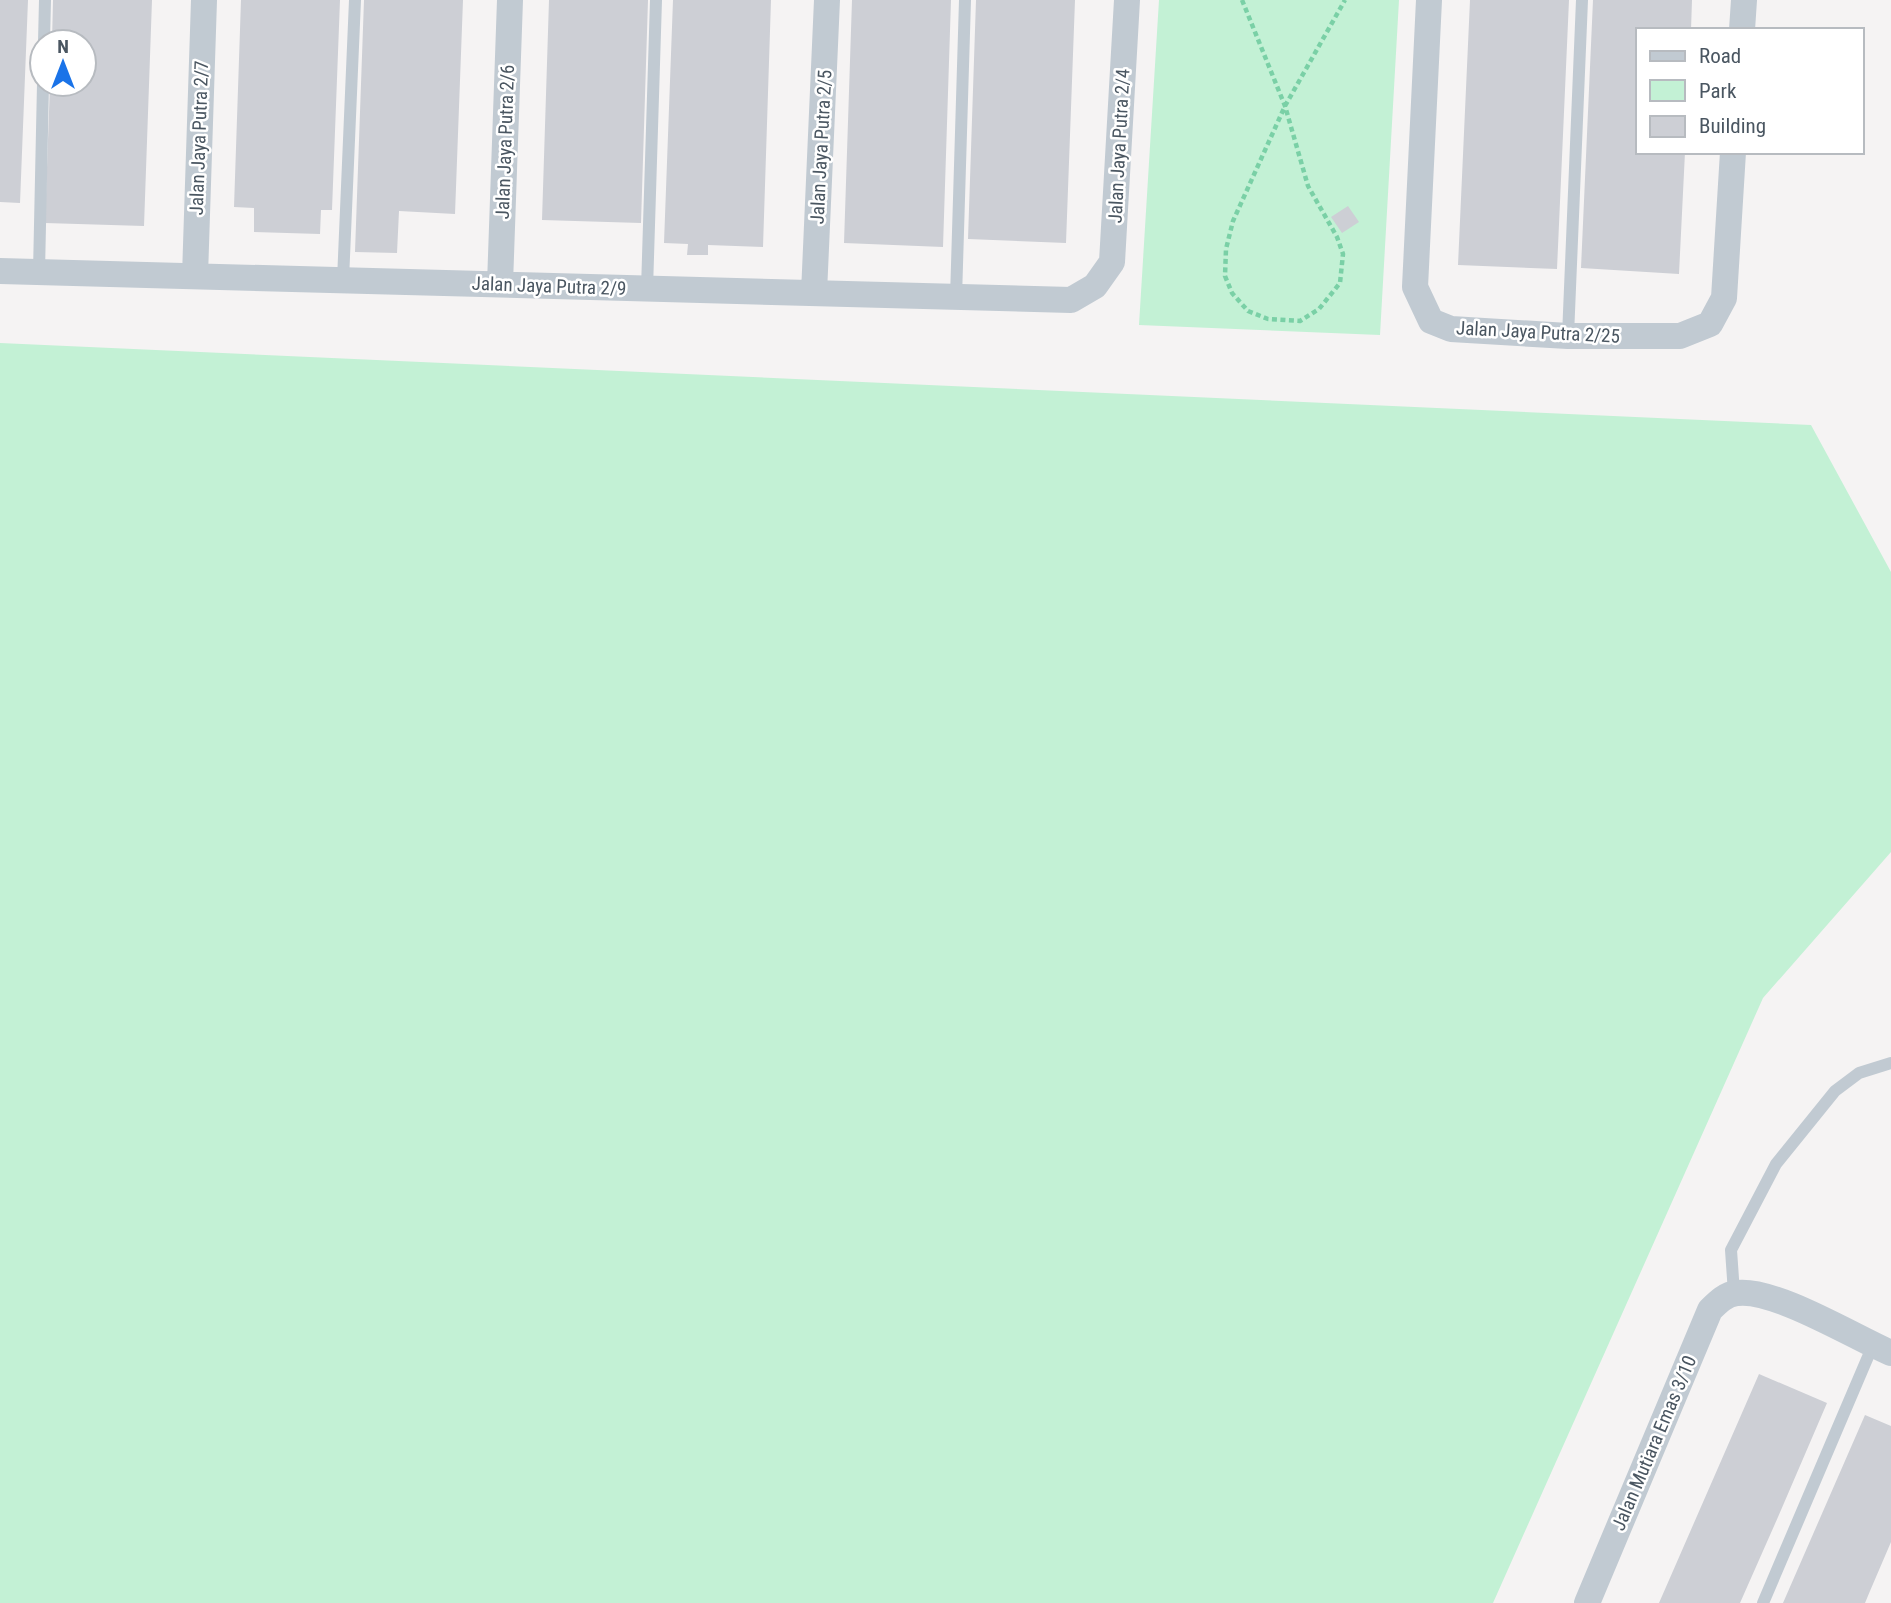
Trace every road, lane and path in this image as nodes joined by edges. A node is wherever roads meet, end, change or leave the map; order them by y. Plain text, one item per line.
1 (44, 0) edge
2 (204, 0) edge
3 (355, 0) edge
4 (510, 0) edge
5 (656, 0) edge
6 (827, 0) edge
7 (965, 0) edge
8 (1127, 0) edge
9 (1242, 0) edge
10 (1345, 0) edge
11 (1429, 0) edge
12 (1582, 0) edge
13 (1744, 0) edge
14 (44, 28) edge
15 (1742, 28) edge
16 (43, 98) edge
17 (1285, 106) junction
18 (1733, 154) edge
19 (0, 271) edge
20 (39, 272) junction
21 (195, 276) junction
22 (343, 280) junction
23 (500, 284) junction
24 (1095, 286) joint
25 (647, 289) junction
26 (814, 293) junction
27 (956, 298) junction
28 (1569, 336) junction
29 (1891, 1063) edge
30 (1734, 1293) junction
31 (1882, 1349) edge
32 (1587, 1603) edge
33 (1763, 1603) edge

1 - 14 lane
2 - 21 street, Jalan Jaya Putra 2/7
3 - 22 lane
4 - 23 street, Jalan Jaya Putra 2/6
5 - 25 lane
6 - 26 street, Jalan Jaya Putra 2/5
7 - 27 lane
8 - 24 street, Jalan Jaya Putra 2/4
9 - 17 path
10 - 17 path
11 - 28 street, Jalan Jaya Putra 2/25
12 - 28 lane
13 - 15 street
16 - 20 lane
17 - 17 path
18 - 28 street, Jalan Jaya Putra 2/25
19 - 20 street, Jalan Jaya Putra 2/9
20 - 21 street, Jalan Jaya Putra 2/9
21 - 22 street, Jalan Jaya Putra 2/9
22 - 23 street, Jalan Jaya Putra 2/9
23 - 25 street, Jalan Jaya Putra 2/9
24 - 27 street, Jalan Jaya Putra 2/9
25 - 26 street, Jalan Jaya Putra 2/9
26 - 27 street, Jalan Jaya Putra 2/9
29 - 30 lane
30 - 31 street
30 - 32 street, Jalan Mutiara Emas 3/10
31 - 33 lane

